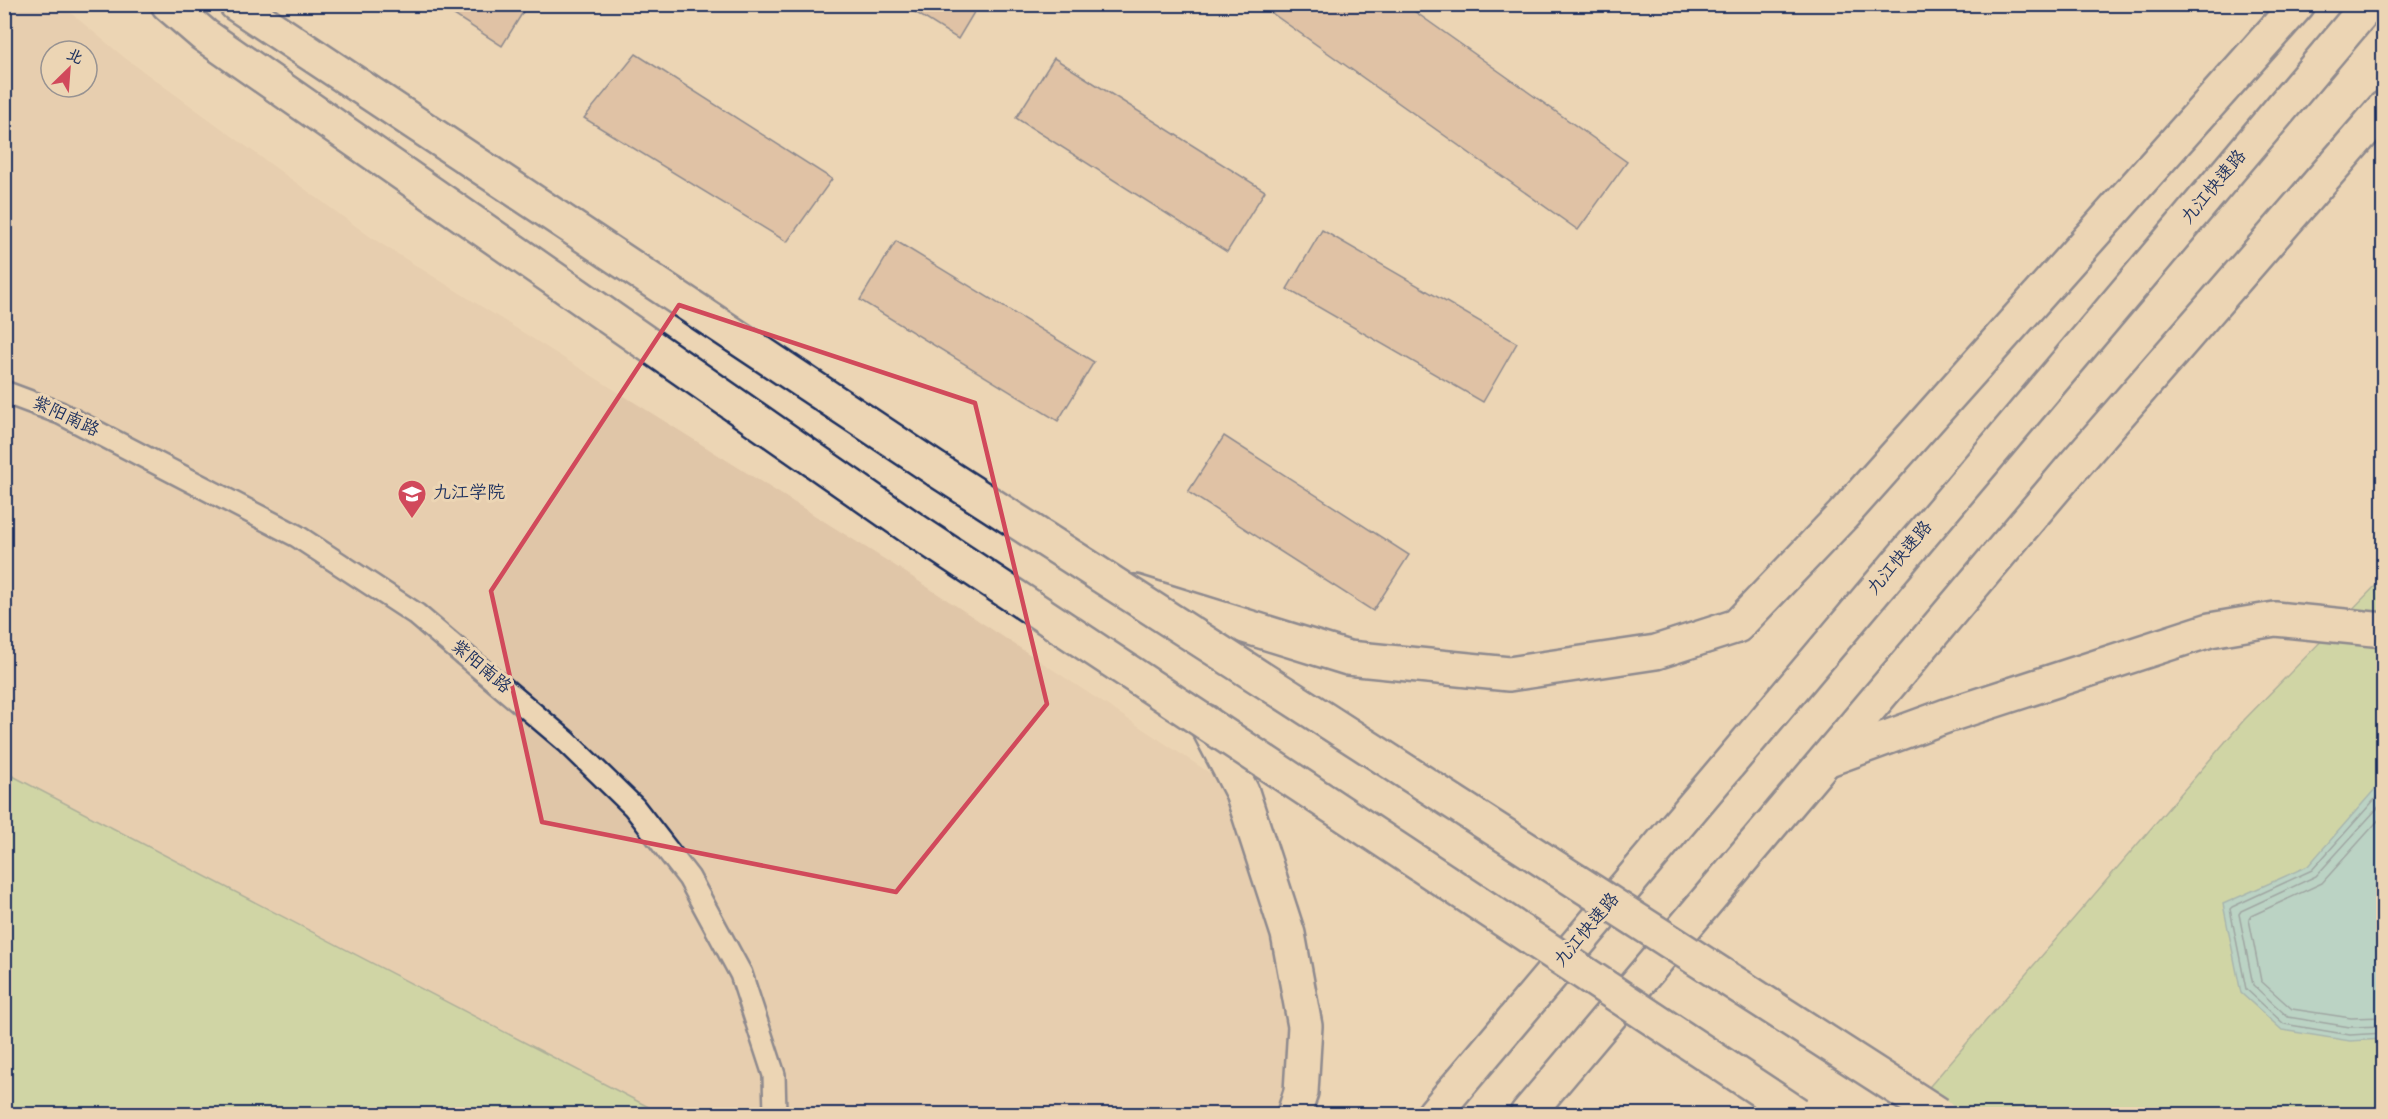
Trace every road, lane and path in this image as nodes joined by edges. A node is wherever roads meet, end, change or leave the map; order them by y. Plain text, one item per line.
1 (168, 4) edge
2 (236, 4) edge
3 (2298, 4) edge
4 (2369, 4) edge
5 (2384, 108) edge
6 (4, 392) edge
7 (1119, 587) junction
8 (2384, 630) edge
9 (1205, 721) junction
10 (1824, 760) junction
11 (775, 1114) edge
12 (1294, 1114) edge
13 (1434, 1114) edge
14 (1527, 1114) edge
15 (1797, 1114) edge
16 (1938, 1114) edge

1 - 9 main road, bridge
2 - 7 main road, bridge
3 - 7 main road
4 - 13 main road, 九江快速路
5 - 10 main road
6 - 11 lane, 紫阳南路
7 - 16 main road, bridge
8 - 10 main road
9 - 12 main road
9 - 15 main road, bridge
10 - 14 main road

